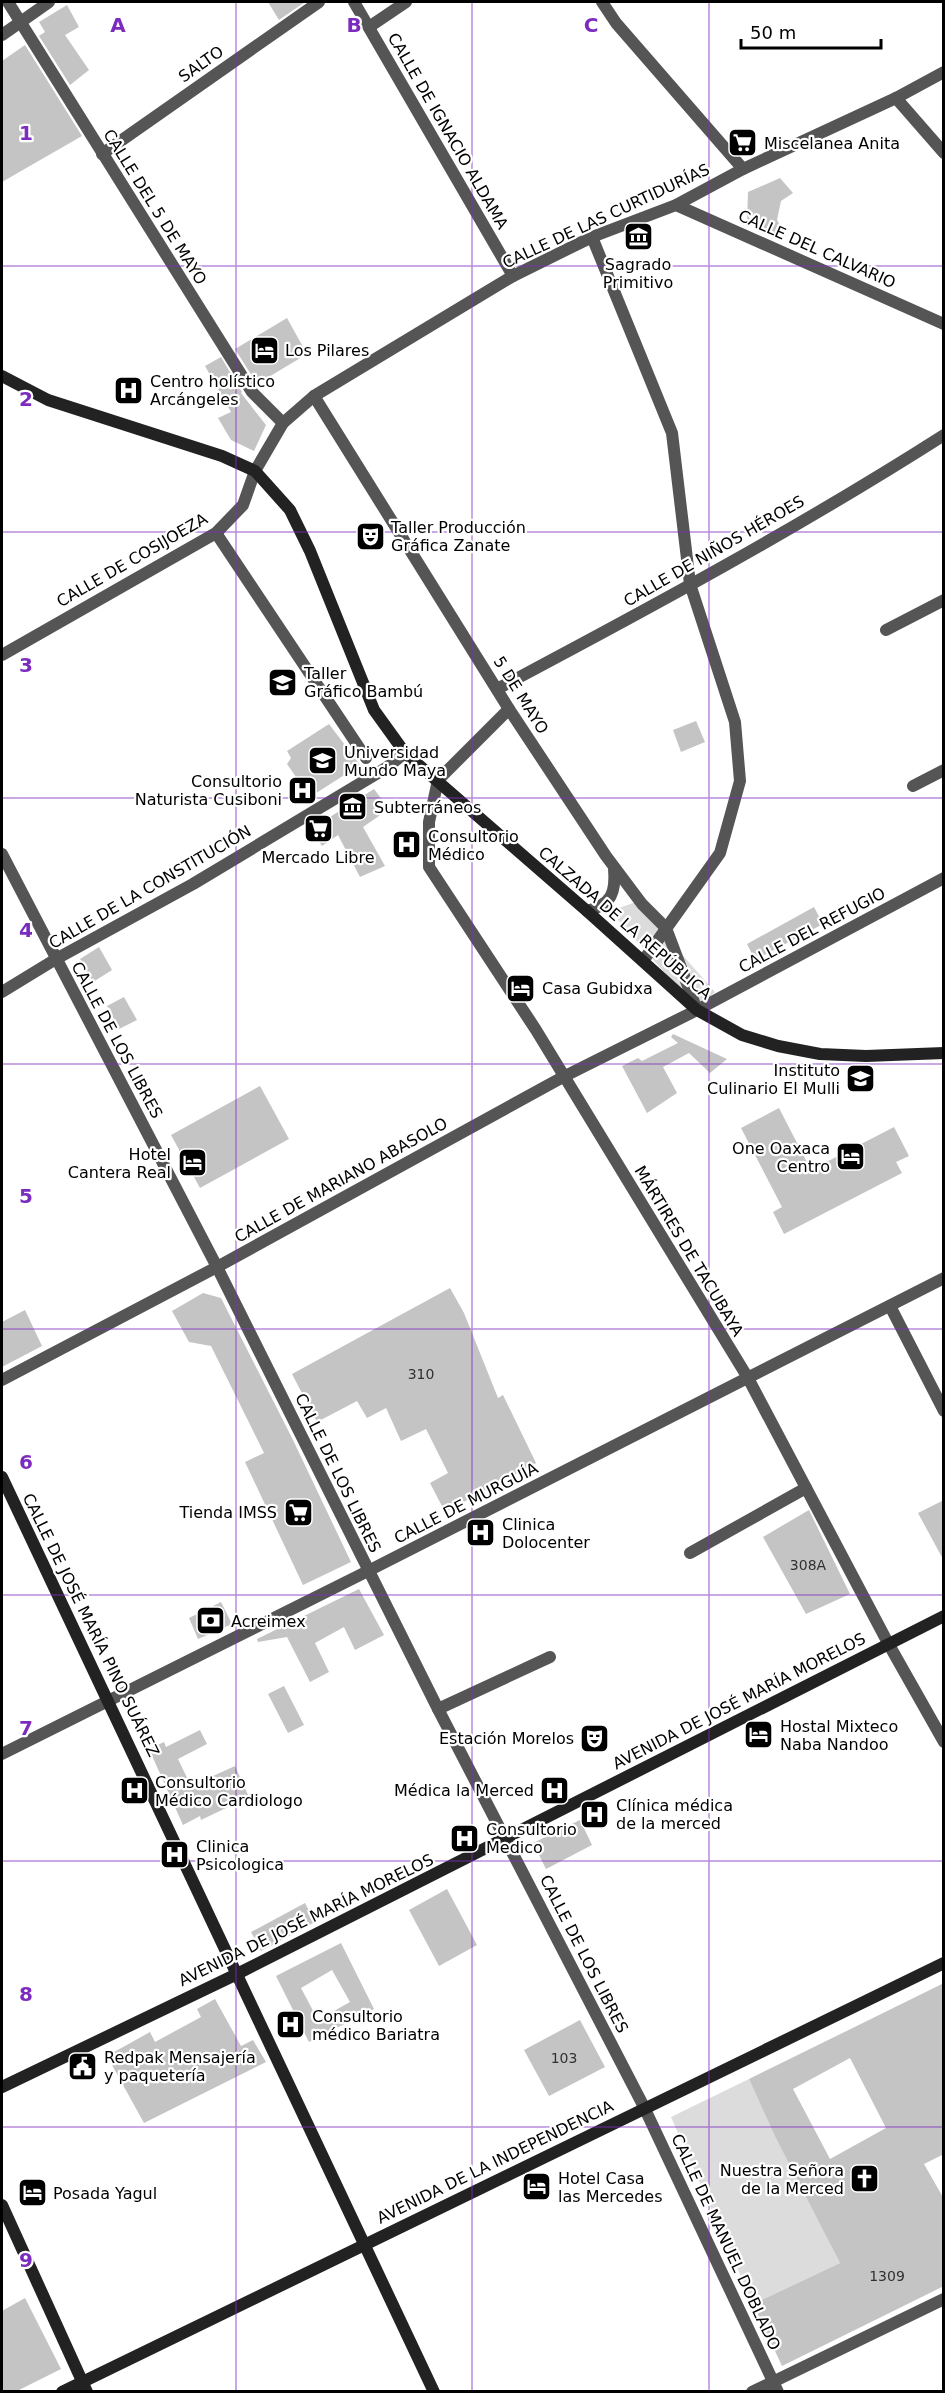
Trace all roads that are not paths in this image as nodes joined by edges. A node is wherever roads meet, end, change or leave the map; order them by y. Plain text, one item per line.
1 (8, 2) edge
2 (49, 2) edge
3 (319, 2) edge
4 (354, 2) edge
5 (406, 2) edge
6 (602, 2) edge
7 (21, 21) junction
8 (369, 27) junction
9 (2, 35) edge
10 (944, 72) edge
11 (896, 98) junction
12 (944, 153) edge
13 (102, 154) junction
14 (743, 169) junction
15 (676, 205) junction
16 (592, 237) junction
17 (513, 276) junction
18 (944, 324) edge
19 (2, 376) edge
20 (314, 396) junction
21 (283, 423) junction
22 (944, 435) edge
23 (255, 471) junction
24 (216, 533) junction
25 (690, 584) junction
26 (944, 600) edge
27 (886, 630) dead end
28 (2, 655) edge
29 (497, 689) junction
30 (509, 709) junction
31 (405, 753) junction
32 (366, 758) dead end
33 (944, 770) edge
34 (438, 780) junction
35 (913, 786) dead end
36 (2, 854) edge
37 (614, 867) junction
38 (944, 878) edge
39 (587, 911) junction
40 (666, 928) junction
41 (56, 959) junction
42 (643, 961) junction
43 (2, 992) edge
44 (697, 1010) junction
45 (944, 1053) edge
46 (563, 1077) junction
47 (217, 1267) junction
48 (944, 1278) edge
49 (890, 1306) junction
50 (748, 1378) junction
51 (2, 1380) edge
52 (944, 1411) edge
53 (2, 1477) edge
54 (806, 1488) junction
55 (690, 1553) dead end
56 (368, 1571) junction
57 (944, 1616) edge
58 (888, 1643) junction
59 (550, 1657) dead end
60 (109, 1700) junction
61 (438, 1709) junction
62 (944, 1742) edge
63 (2, 1754) edge
64 (507, 1839) junction
65 (944, 1964) edge
66 (237, 1974) junction
67 (2, 2086) edge
68 (644, 2108) junction
69 (2, 2205) edge
70 (363, 2244) junction
71 (944, 2299) edge
72 (83, 2384) edge
73 (776, 2386) edge
74 (62, 2391) edge
75 (434, 2391) edge
76 (752, 2391) edge

1 - 7 street, CALLE DEL 5 DE MAYO
2 - 7 street
3 - 13 street, SALTO
4 - 8 street, CALLE DE IGNACIO ALDAMA
5 - 8 street
6 - 14 street
7 - 9 street
7 - 13 street, CALLE DEL 5 DE MAYO
8 - 17 street, CALLE DE IGNACIO ALDAMA
10 - 11 street, CALLE DE LAS CURTIDURÍAS
11 - 12 street
11 - 14 street, CALLE DE LAS CURTIDURÍAS
13 - 21 street, CALLE DEL 5 DE MAYO
14 - 15 street, CALLE DE LAS CURTIDURÍAS
15 - 16 street, CALLE DE LAS CURTIDURÍAS
15 - 18 street, CALLE DEL CALVARIO
16 - 17 street, CALLE DE LAS CURTIDURÍAS
16 - 25 street
17 - 20 street, CALLE DE LAS CURTIDURÍAS
19 - 23 main road, CALZADA DE LA REPÚBLICA
20 - 21 street, CALLE DE LAS CURTIDURÍAS
20 - 29 street, 5 DE MAYO
21 - 23 street, CALLE DE LAS CURTIDURÍAS
22 - 25 street, CALLE DE NIÑOS HÉROES
23 - 24 street, CALLE DE COSIJOEZA
23 - 31 main road, CALZADA DE LA REPÚBLICA
24 - 28 street, CALLE DE COSIJOEZA
24 - 32 street
25 - 29 street, CALLE DE NIÑOS HÉROES
25 - 40 street
26 - 27 street
29 - 30 street, 5 DE MAYO
30 - 34 street
30 - 37 street, 5 DE MAYO
31 - 34 main road, CALZADA DE LA REPÚBLICA
31 - 41 street, CALLE DE LA CONSTITUCIÓN
33 - 35 street
34 - 39 main road, CALZADA DE LA REPÚBLICA
34 - 46 street, MÁRTIRES DE TACUBAYA
36 - 41 street, CALLE DE LOS LIBRES
37 - 39 street
37 - 40 street, 5 DE MAYO
38 - 44 street, CALLE DEL REFUGIO
39 - 42 main road, CALZADA DE LA REPÚBLICA
40 - 42 street
40 - 44 street, 5 DE MAYO
41 - 43 street, CALLE DE LA CONSTITUCIÓN
41 - 47 street, CALLE DE LOS LIBRES
42 - 44 main road, CALZADA DE LA REPÚBLICA
44 - 45 main road, CALZADA DE LA REPÚBLICA
44 - 46 street, CALLE DE MARIANO ABASOLO
46 - 47 street, CALLE DE MARIANO ABASOLO
46 - 50 street, MÁRTIRES DE TACUBAYA
47 - 51 street, CALLE DE MARIANO ABASOLO
47 - 56 street, CALLE DE LOS LIBRES
48 - 49 street, CALLE DE MURGUÍA
49 - 50 street, CALLE DE MURGUÍA
49 - 52 street
50 - 54 street, MÁRTIRES DE TACUBAYA
50 - 56 street, CALLE DE MURGUÍA
53 - 60 main road, CALLE DE JOSÉ MARÍA PINO SUÁREZ
54 - 55 street
54 - 58 street, MÁRTIRES DE TACUBAYA
56 - 60 street, CALLE DE MURGUÍA
56 - 61 street, CALLE DE LOS LIBRES
57 - 58 main road, AVENIDA DE JOSÉ MARÍA MORELOS
58 - 62 street, MÁRTIRES DE TACUBAYA
58 - 64 main road, AVENIDA DE JOSÉ MARÍA MORELOS
59 - 61 street
60 - 63 street, CALLE DE MURGUÍA
60 - 66 main road, CALLE DE JOSÉ MARÍA PINO SUÁREZ
61 - 64 street, CALLE DE LOS LIBRES
64 - 66 main road, AVENIDA DE JOSÉ MARÍA MORELOS
64 - 68 street, CALLE DE LOS LIBRES
65 - 68 main road, AVENIDA DE LA INDEPENDENCIA
66 - 67 main road, AVENIDA DE JOSÉ MARÍA MORELOS
66 - 70 main road, CALLE DE JOSÉ MARÍA PINO SUÁREZ
68 - 70 main road, AVENIDA DE LA INDEPENDENCIA
68 - 73 street, CALLE DE MANUEL DOBLADO
69 - 72 main road
70 - 72 main road, AVENIDA DE LA INDEPENDENCIA
70 - 75 main road, CALLE DE JOSÉ MARÍA PINO SUÁREZ
71 - 73 street
72 - 74 main road, AVENIDA DE LA INDEPENDENCIA
73 - 76 street

